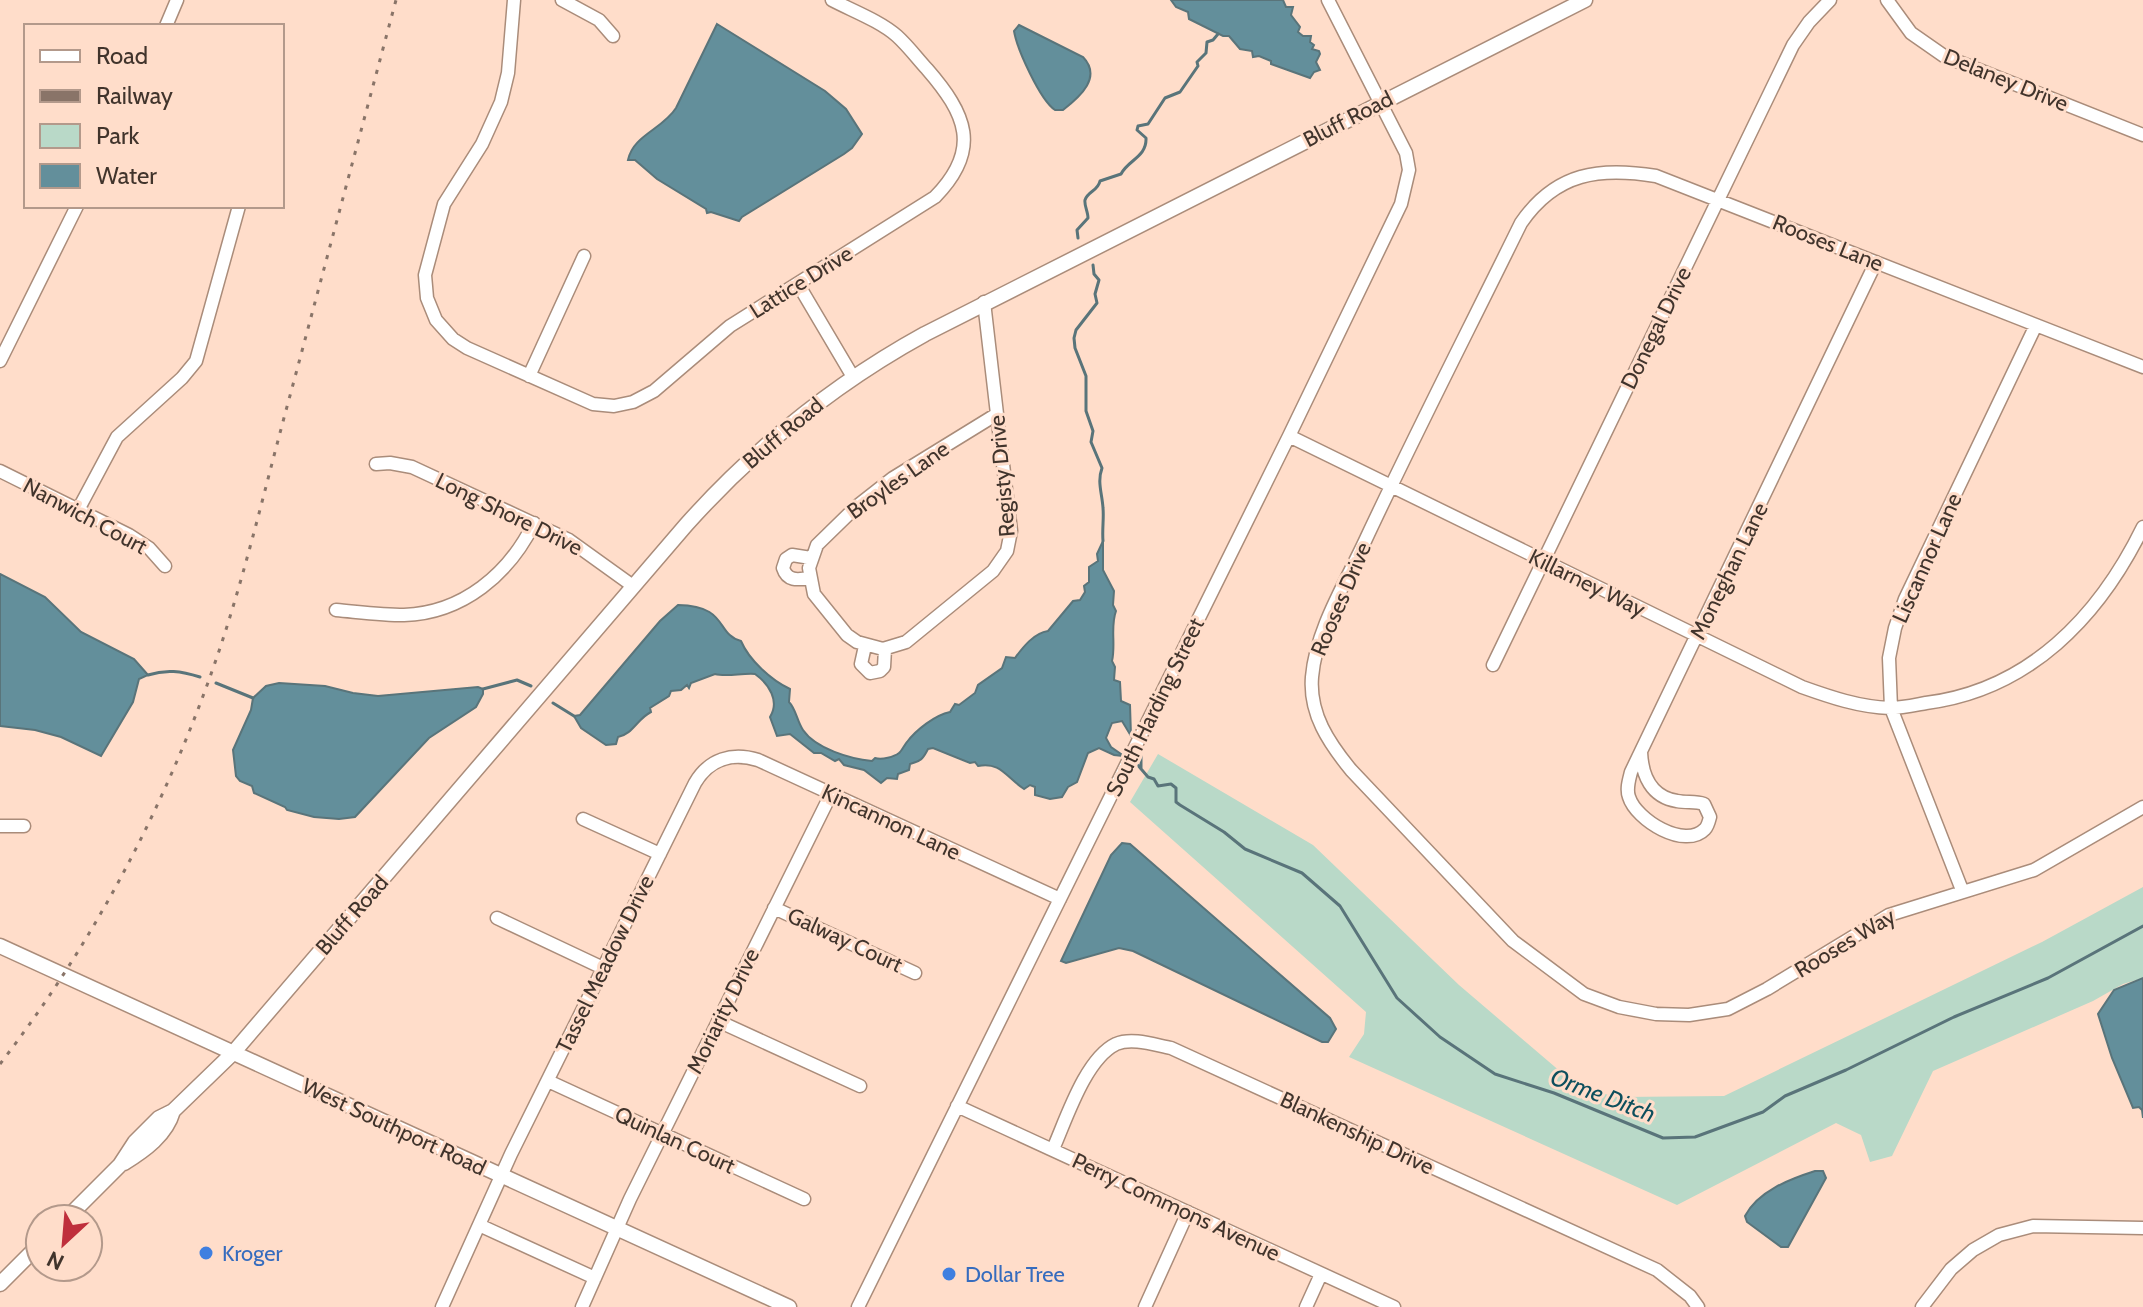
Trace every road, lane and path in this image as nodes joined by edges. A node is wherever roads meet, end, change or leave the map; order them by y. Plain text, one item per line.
1 (177, 0) edge
2 (514, 0) edge
3 (562, 0) edge
4 (832, 0) edge
5 (1328, 0) edge
6 (1585, 0) edge
7 (1830, 0) edge
8 (1887, 0) edge
9 (167, 24) edge
10 (613, 36) dead end
11 (1380, 103) junction
12 (2143, 135) edge
13 (1718, 199) junction
14 (76, 208) edge
15 (238, 208) edge
16 (1521, 223) joint
17 (584, 256) dead end
18 (1876, 262) junction
19 (798, 284) junction
20 (984, 302) junction
21 (2036, 325) junction
22 (0, 361) edge
23 (2143, 367) edge
24 (529, 376) junction
25 (853, 377) junction
26 (997, 414) junction
27 (1289, 436) junction
28 (376, 464) dead end
29 (0, 471) edge
30 (1391, 486) junction
31 (78, 510) junction
32 (534, 523) junction
33 (2143, 527) edge
34 (811, 558) junction
35 (1544, 562) junction
36 (165, 566) dead end
37 (809, 578) junction
38 (633, 586) junction
39 (336, 610) dead end
40 (1697, 637) junction
41 (865, 646) junction
42 (885, 649) junction
43 (1493, 665) dead end
44 (1891, 708) junction
45 (1641, 752) junction
46 (719, 760) joint
47 (831, 794) junction
48 (2143, 807) edge
49 (583, 819) dead end
50 (0, 826) edge
51 (24, 826) dead end
52 (660, 854) junction
53 (1962, 890) junction
54 (1060, 899) junction
55 (774, 908) junction
56 (497, 918) dead end
57 (0, 946) edge
58 (603, 968) junction
59 (915, 973) dead end
60 (1584, 994) joint
61 (718, 1021) junction
62 (233, 1053) junction
63 (548, 1081) junction
64 (860, 1086) dead end
65 (957, 1106) junction
66 (662, 1135) junction
67 (1053, 1149) junction
68 (501, 1176) junction
69 (804, 1199) dead end
70 (82, 1203) edge
71 (1188, 1212) junction
72 (479, 1225) junction
73 (2143, 1228) edge
74 (617, 1229) junction
75 (24, 1260) edge
76 (1321, 1274) junction
77 (595, 1278) junction
78 (0, 1284) edge
79 (442, 1307) edge
80 (582, 1307) edge
81 (789, 1307) edge
82 (858, 1307) edge
83 (1145, 1307) edge
84 (1306, 1307) edge
85 (1394, 1307) edge
86 (1698, 1307) edge
87 (1922, 1307) edge

1 - 9 street
2 - 24 street
3 - 10 street
4 - 19 street, Lattice Drive
5 - 11 street, South Harding Street
6 - 11 main road, Bluff Road
7 - 13 street, Donegal Drive
8 - 12 street, Delaney Drive
11 - 20 main road, Bluff Road
11 - 27 street, South Harding Street
13 - 16 street, Rooses Lane
13 - 18 street, Rooses Lane
13 - 35 street, Donegal Drive
14 - 22 street
15 - 31 street
16 - 30 street, Rooses Drive
17 - 24 street
18 - 21 street, Rooses Lane
18 - 40 street, Moneghan Lane
19 - 24 street, Lattice Drive
19 - 25 street
20 - 25 main road, Bluff Road
20 - 26 street, Registy Drive
21 - 23 street, Rooses Lane
21 - 44 street, Liscannor Lane
25 - 38 main road, Bluff Road
26 - 34 street, Broyles Lane
26 - 42 street, Registy Drive
27 - 30 street, Killarney Way
27 - 54 street, South Harding Street
28 - 32 street, Long Shore Drive
29 - 31 street, Nanwich Court
30 - 35 street, Killarney Way
30 - 60 street, Rooses Drive
31 - 36 street, Nanwich Court
32 - 38 street, Long Shore Drive
32 - 39 street
33 - 44 street, Killarney Way
34 - 37 street
34 - 37 street, Broyles Lane
35 - 40 street, Killarney Way
35 - 43 street, Donegal Drive
37 - 41 street, Broyles Lane
38 - 62 main road, Bluff Road
40 - 44 street, Killarney Way
40 - 45 street, Moneghan Lane
41 - 42 street
41 - 42 street
44 - 53 street, Liscannor Lane
45 - 45 street, Moneghan Lane
46 - 47 street, Kincannon Lane
46 - 52 street, Tassel Meadow Drive
47 - 54 street, Kincannon Lane
47 - 55 street, Moriarity Drive
48 - 53 street, Rooses Way
49 - 52 street
50 - 51 street
52 - 58 street, Tassel Meadow Drive
53 - 60 street, Rooses Way
54 - 65 street, South Harding Street
55 - 59 street, Galway Court
55 - 61 street, Moriarity Drive
56 - 58 street
57 - 62 main road, West Southport Road
58 - 63 street, Tassel Meadow Drive
61 - 64 street
61 - 66 street, Moriarity Drive
62 - 68 main road, West Southport Road
62 - 70 main road, Bluff Road
63 - 66 street, Quinlan Court
63 - 68 street, Tassel Meadow Drive
65 - 67 street, Perry Commons Avenue
65 - 82 street, South Harding Street
66 - 69 street, Quinlan Court
66 - 74 street, Moriarity Drive
67 - 71 street, Perry Commons Avenue
67 - 86 street, Blankenship Drive
68 - 72 street, Tassel Meadow Drive
68 - 74 main road, West Southport Road
71 - 76 street, Perry Commons Avenue
71 - 83 street
72 - 77 street
72 - 79 street, Tassel Meadow Drive
73 - 87 street
74 - 77 street, Moriarity Drive
74 - 81 main road, West Southport Road
75 - 78 main road
76 - 84 street
76 - 85 street, Perry Commons Avenue
77 - 80 street, Moriarity Drive

